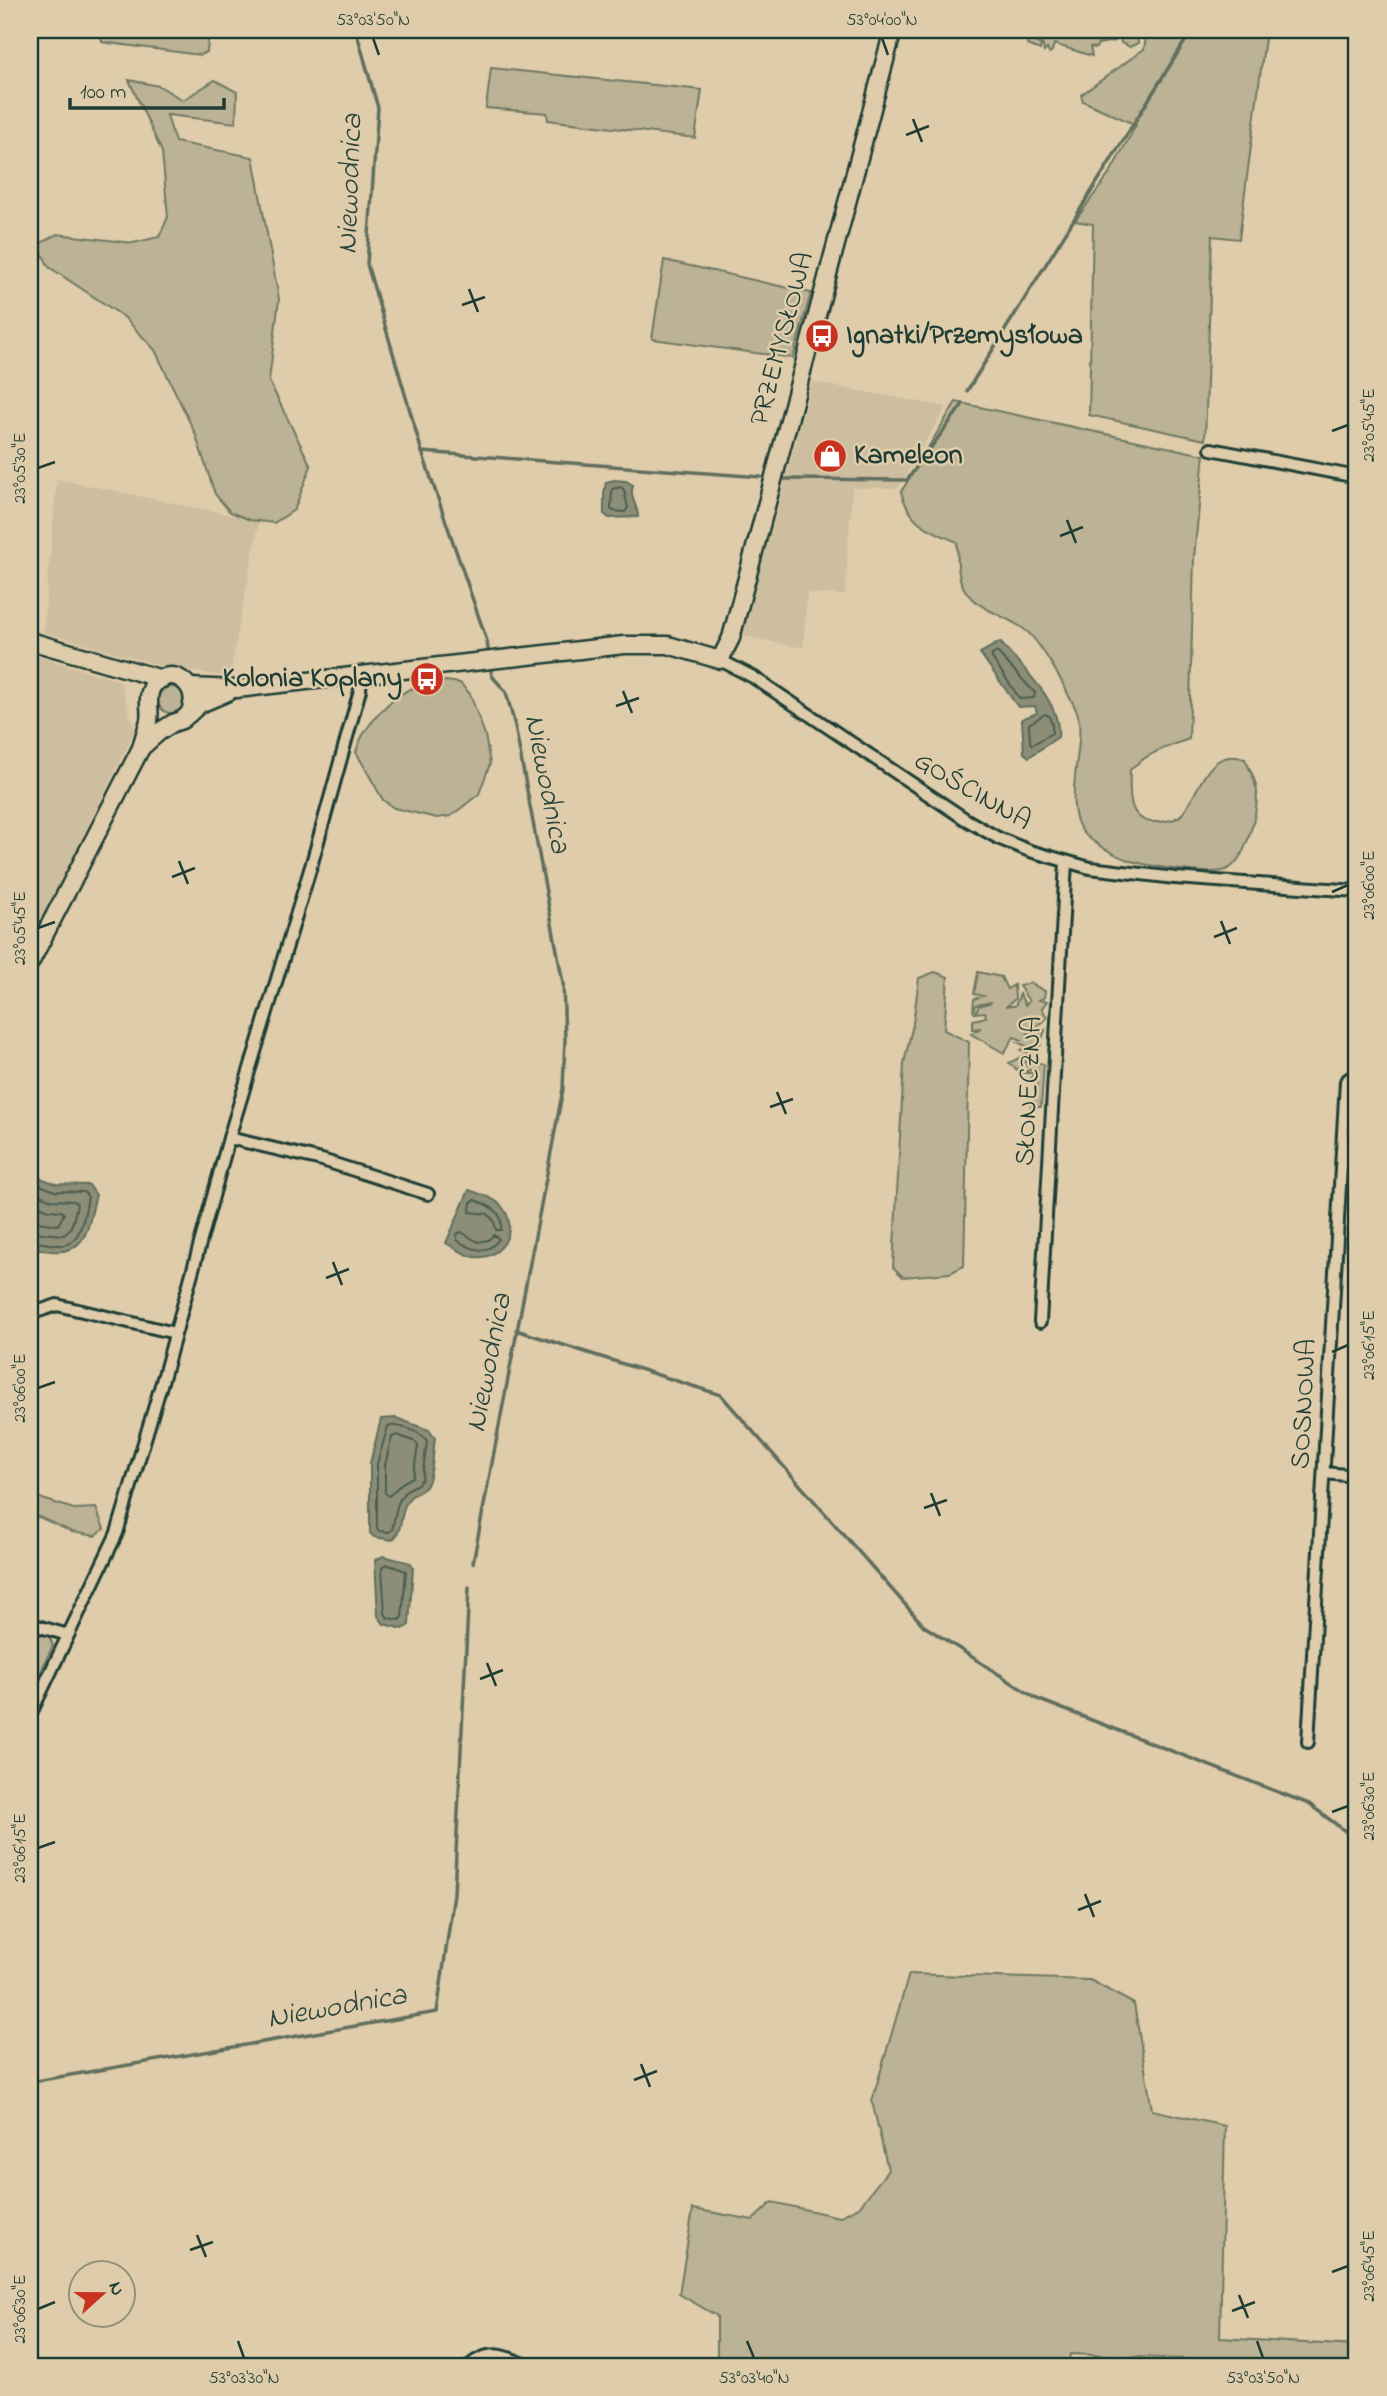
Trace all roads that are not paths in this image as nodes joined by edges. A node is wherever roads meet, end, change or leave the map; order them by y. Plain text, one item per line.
1 (893, 30) edge
2 (1211, 449) dead end
3 (1357, 477) edge
4 (30, 641) edge
5 (720, 660) junction
6 (115, 664) junction
7 (361, 675) junction
8 (162, 679) junction
9 (190, 687) junction
10 (237, 688) junction
11 (149, 702) junction
12 (190, 714) junction
13 (173, 723) junction
14 (141, 748) junction
15 (1066, 862) junction
16 (1357, 891) edge
17 (30, 963) edge
18 (1357, 1073) edge
19 (229, 1138) junction
20 (428, 1195) dead end
21 (30, 1314) edge
22 (1040, 1322) dead end
23 (175, 1333) junction
24 (1324, 1473) junction
25 (1357, 1476) edge
26 (30, 1624) edge
27 (68, 1635) junction
28 (30, 1715) edge
29 (1308, 1742) dead end
30 (469, 2366) edge
31 (529, 2366) edge

1 - 5 street, PRZEMYSŁOWA
2 - 3 street
4 - 6 street
5 - 7 street
5 - 15 street, GOŚCINNA
6 - 8 street
6 - 11 street
7 - 10 street
7 - 19 street
8 - 9 street
8 - 11 street
9 - 10 street
9 - 12 street
10 - 12 street
11 - 13 street
11 - 14 street
12 - 13 street
13 - 14 street
14 - 17 street
15 - 16 street, GOŚCINNA
15 - 22 street, SŁONECZNA
18 - 24 street, SOSNOWA
19 - 20 street
19 - 23 street
21 - 23 street
23 - 27 street
24 - 25 street
24 - 29 street, SOSNOWA
26 - 27 street
27 - 28 street
30 - 31 street

